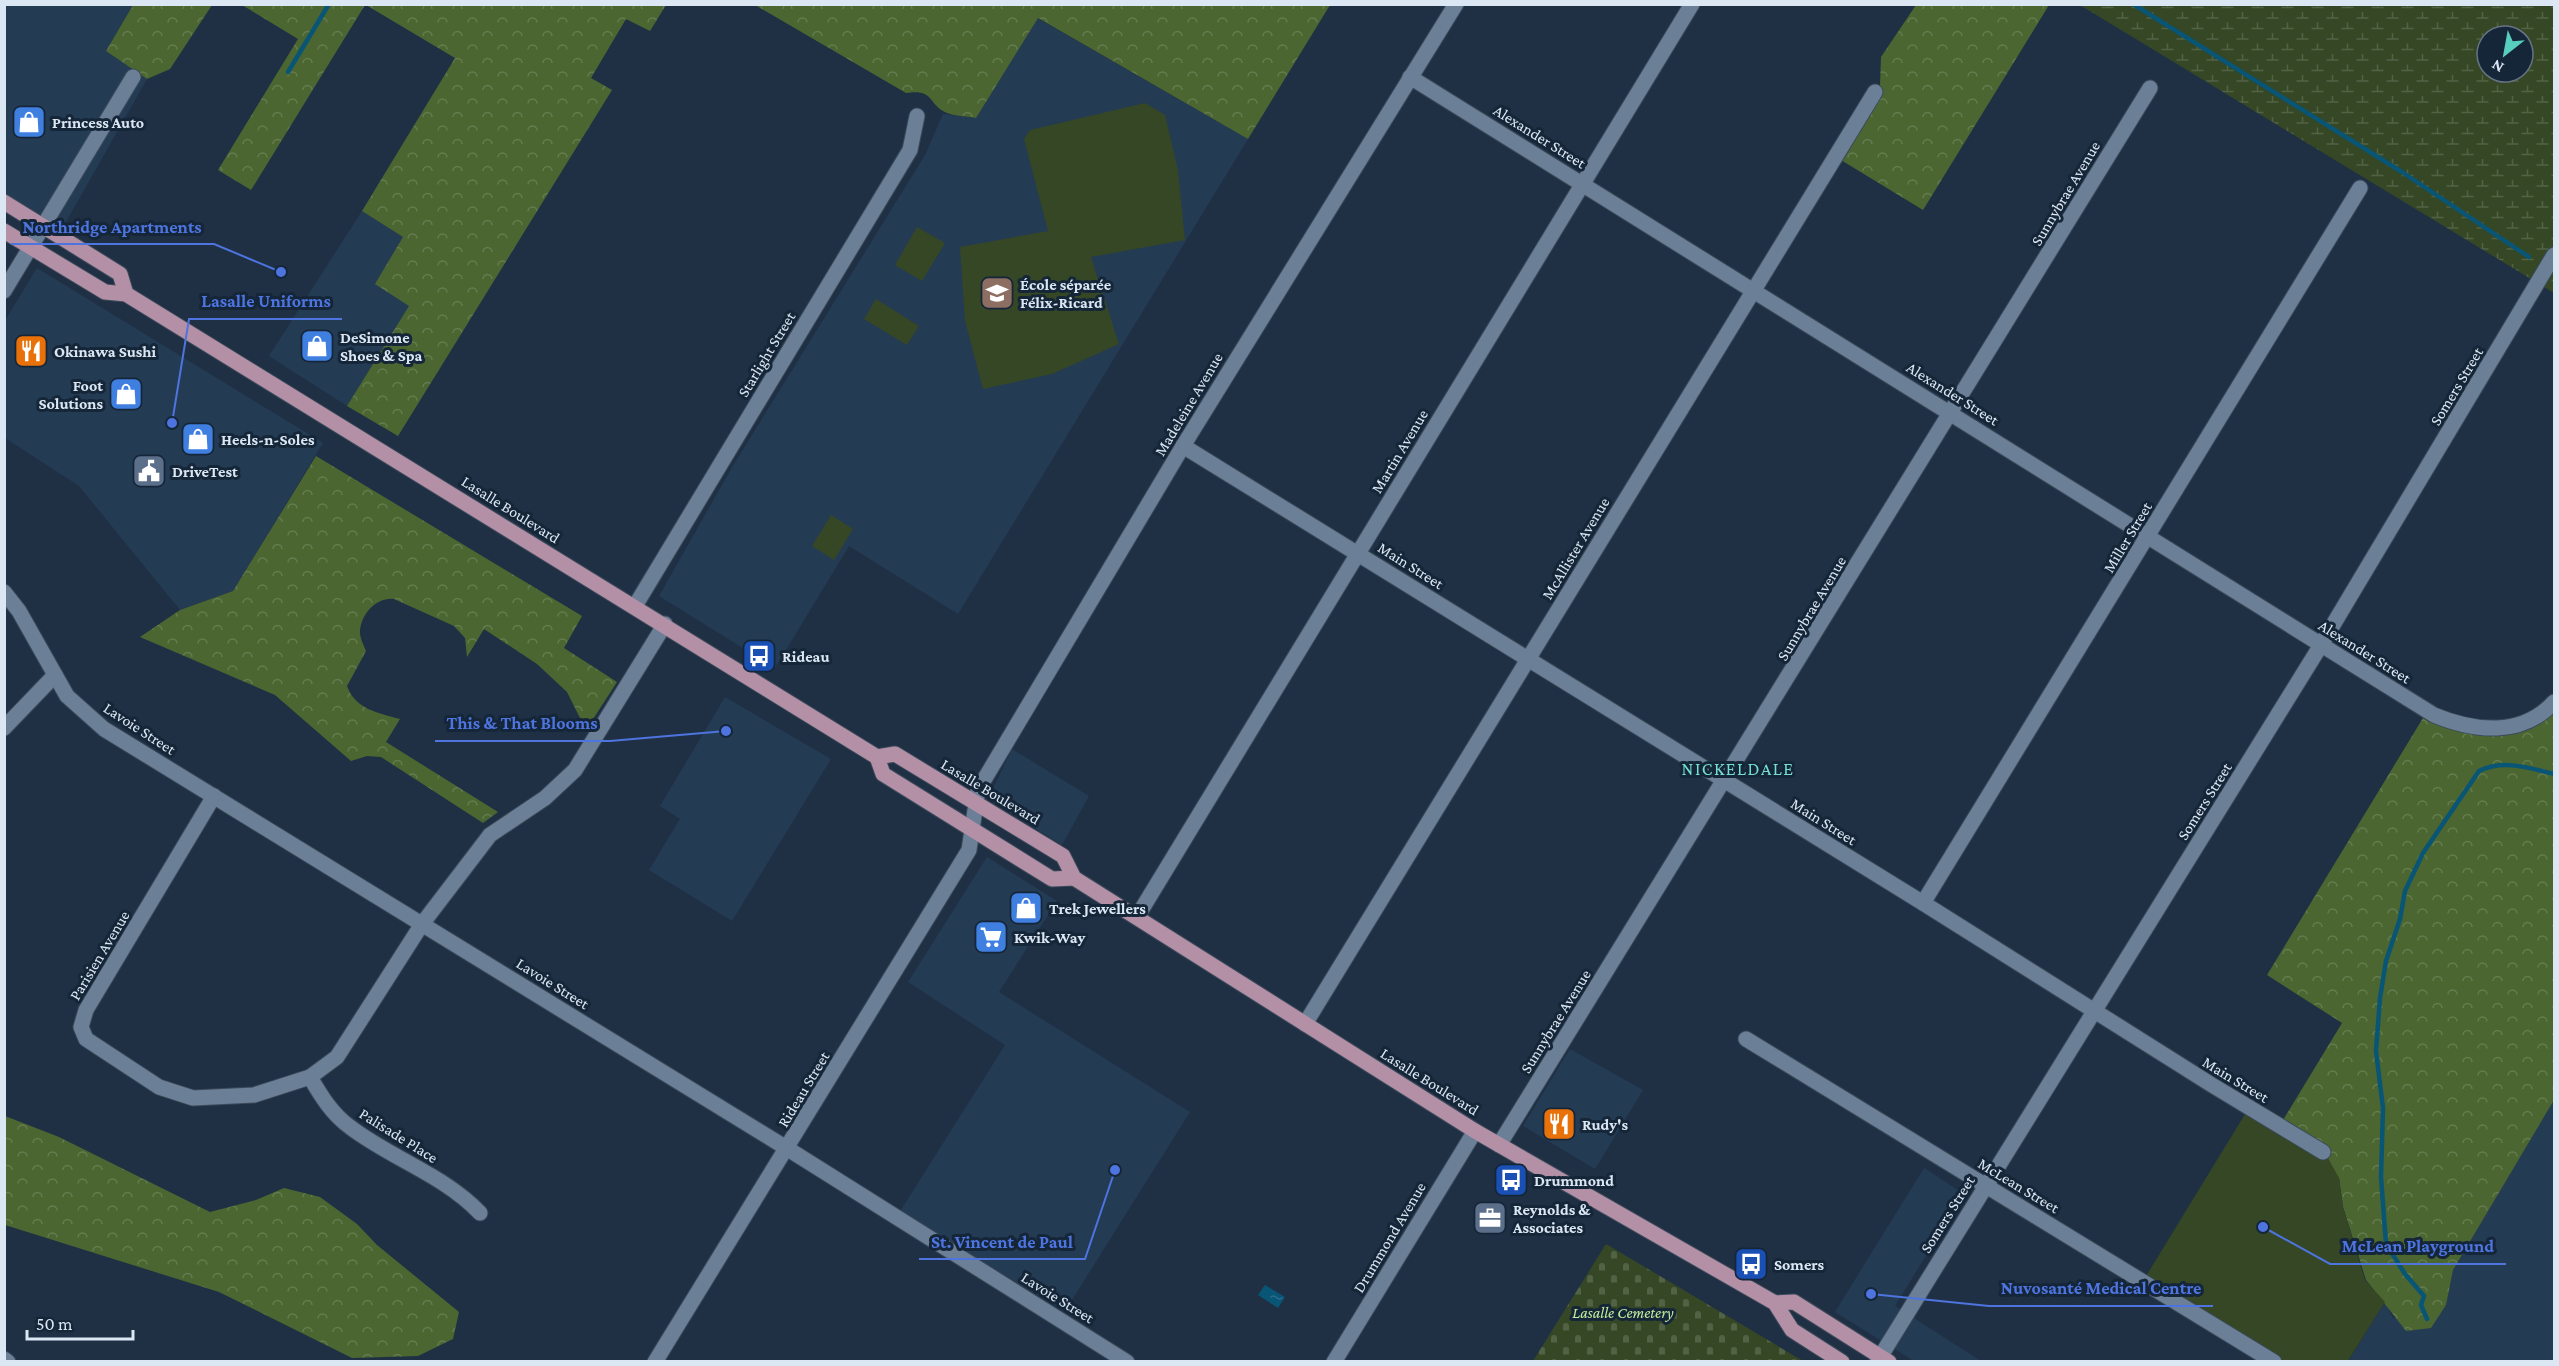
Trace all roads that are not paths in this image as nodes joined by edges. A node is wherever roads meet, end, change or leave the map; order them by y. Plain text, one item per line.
1 (1456, 4) edge
2 (1692, 4) edge
3 (133, 76) dead end
4 (1410, 77) junction
5 (2150, 88) dead end
6 (1875, 92) dead end
7 (917, 116) dead end
8 (1583, 184) junction
9 (2360, 188) dead end
10 (4, 202) edge
11 (44, 226) junction
12 (4, 231) edge
13 (31, 248) junction
14 (2554, 255) edge
15 (4, 291) edge
16 (1753, 291) junction
17 (126, 294) junction
18 (1951, 413) junction
19 (1183, 446) junction
20 (2149, 536) junction
21 (1358, 554) junction
22 (4, 592) edge
23 (635, 606) junction
24 (665, 624) junction
25 (2321, 645) junction
26 (1528, 659) junction
27 (55, 675) junction
28 (2554, 702) edge
29 (4, 728) edge
30 (877, 757) junction
31 (1726, 781) junction
32 (214, 796) junction
33 (976, 802) junction
34 (972, 831) junction
35 (1074, 878) junction
36 (1923, 903) junction
37 (1137, 917) junction
38 (422, 924) junction
39 (2094, 1011) junction
40 (1305, 1024) junction
41 (1746, 1039) dead end
42 (310, 1077) junction
43 (1475, 1131) junction
44 (1499, 1145) junction
45 (788, 1149) junction
46 (2323, 1152) dead end
47 (1986, 1186) junction
48 (480, 1213) dead end
49 (1775, 1303) junction
50 (1882, 1360) edge
51 (655, 1362) edge
52 (1127, 1362) edge
53 (1334, 1362) edge
54 (1842, 1362) edge
55 (2274, 1362) edge

1 - 4 street, Madeleine Avenue
2 - 8 street, Martin Avenue
3 - 11 street
4 - 8 street, Alexander Street
4 - 19 street, Madeleine Avenue
5 - 18 street, Sunnybrae Avenue
6 - 16 street, McAllister Avenue
7 - 23 street, Starlight Street
8 - 16 street, Alexander Street
8 - 21 street, Martin Avenue
9 - 20 street, Miller Street
10 - 11 main road, Lasalle Boulevard
11 - 13 street
11 - 17 main road, Lasalle Boulevard
12 - 13 main road, Lasalle Boulevard
13 - 15 street
13 - 17 main road, Lasalle Boulevard
14 - 25 street, Somers Street
16 - 18 street, Alexander Street
16 - 26 street, McAllister Avenue
17 - 23 main road, Lasalle Boulevard
18 - 20 street, Alexander Street
18 - 31 street, Sunnybrae Avenue
19 - 21 street, Main Street
19 - 33 street, Madeleine Avenue
20 - 25 street, Alexander Street
20 - 36 street, Miller Street
21 - 26 street, Main Street
21 - 37 street, Martin Avenue
22 - 27 street, Lavoie Street
23 - 24 main road, Lasalle Boulevard
24 - 30 main road, Lasalle Boulevard
24 - 38 street, Parisien Avenue
25 - 28 street, Alexander Street
25 - 39 street, Somers Street
26 - 31 street, Main Street
26 - 40 street, McAllister Avenue
27 - 29 street
27 - 32 street, Lavoie Street
30 - 33 main road, Lasalle Boulevard
30 - 34 main road, Lasalle Boulevard
31 - 36 street, Main Street
31 - 44 street, Sunnybrae Avenue
32 - 38 street, Lavoie Street
32 - 42 street, Parisien Avenue
33 - 34 street, Madeleine Avenue
33 - 35 main road, Lasalle Boulevard
34 - 35 main road, Lasalle Boulevard
34 - 45 street, Rideau Street
35 - 37 main road, Lasalle Boulevard
36 - 39 street, Main Street
37 - 40 main road, Lasalle Boulevard
38 - 42 street, Parisien Avenue
38 - 45 street, Lavoie Street
39 - 46 street, Main Street
39 - 47 street, Somers Street
40 - 43 main road, Lasalle Boulevard
41 - 47 street, McLean Street
42 - 48 street, Palisade Place
43 - 44 main road, Lasalle Boulevard
43 - 53 street, Drummond Avenue
44 - 49 main road, Lasalle Boulevard
45 - 51 street, Rideau Street
45 - 52 street, Lavoie Street
47 - 50 street, Somers Street
47 - 55 street, McLean Street
49 - 50 main road, Lasalle Boulevard
49 - 54 main road, Lasalle Boulevard

